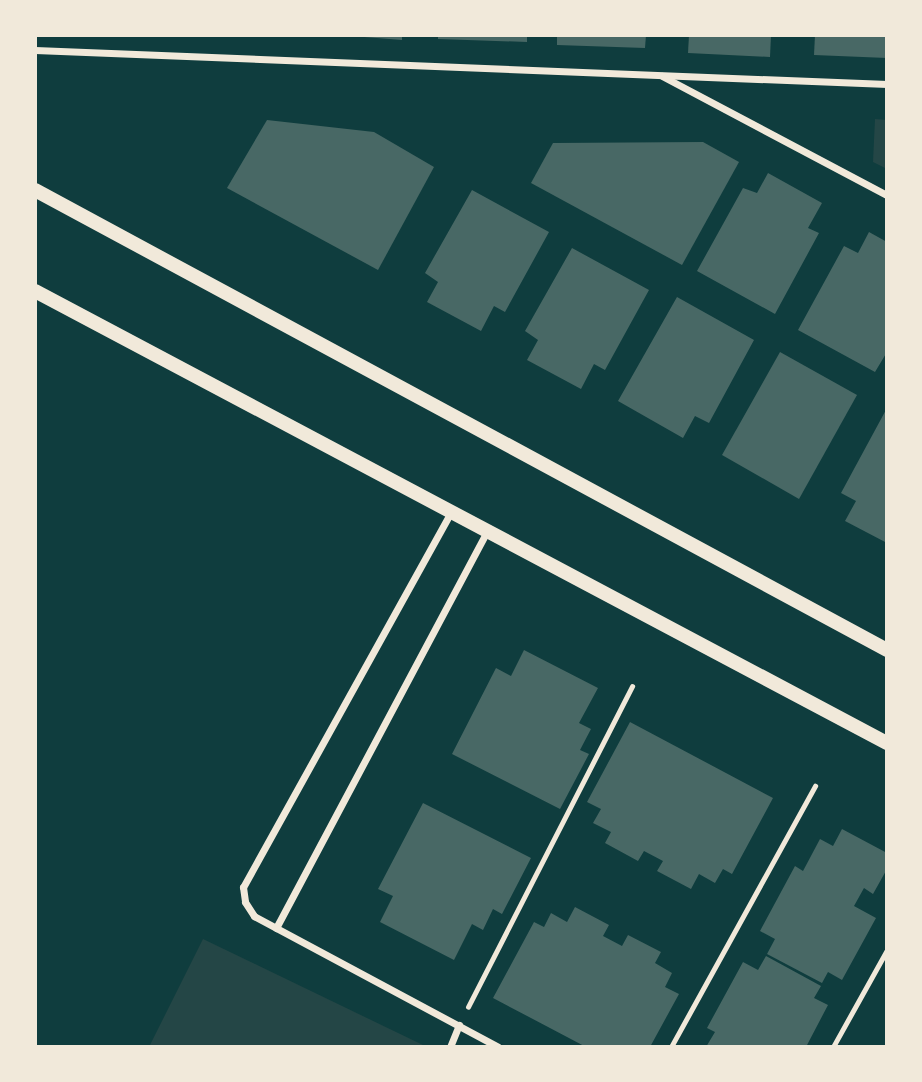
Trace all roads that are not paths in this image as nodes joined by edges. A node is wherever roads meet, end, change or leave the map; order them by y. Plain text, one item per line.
1 (35, 50) edge
2 (659, 75) junction
3 (887, 85) edge
4 (35, 190) edge
5 (887, 195) edge
6 (35, 291) edge
7 (452, 511) junction
8 (489, 530) junction
9 (887, 650) edge
10 (887, 743) edge
11 (276, 928) junction
12 (459, 1026) junction
13 (450, 1047) edge
14 (498, 1047) edge

1 - 2 street
2 - 3 street
2 - 5 street
4 - 9 main road
6 - 7 main road
7 - 8 main road
7 - 11 street
8 - 10 main road
8 - 11 street
11 - 12 street
12 - 13 street
12 - 14 street

